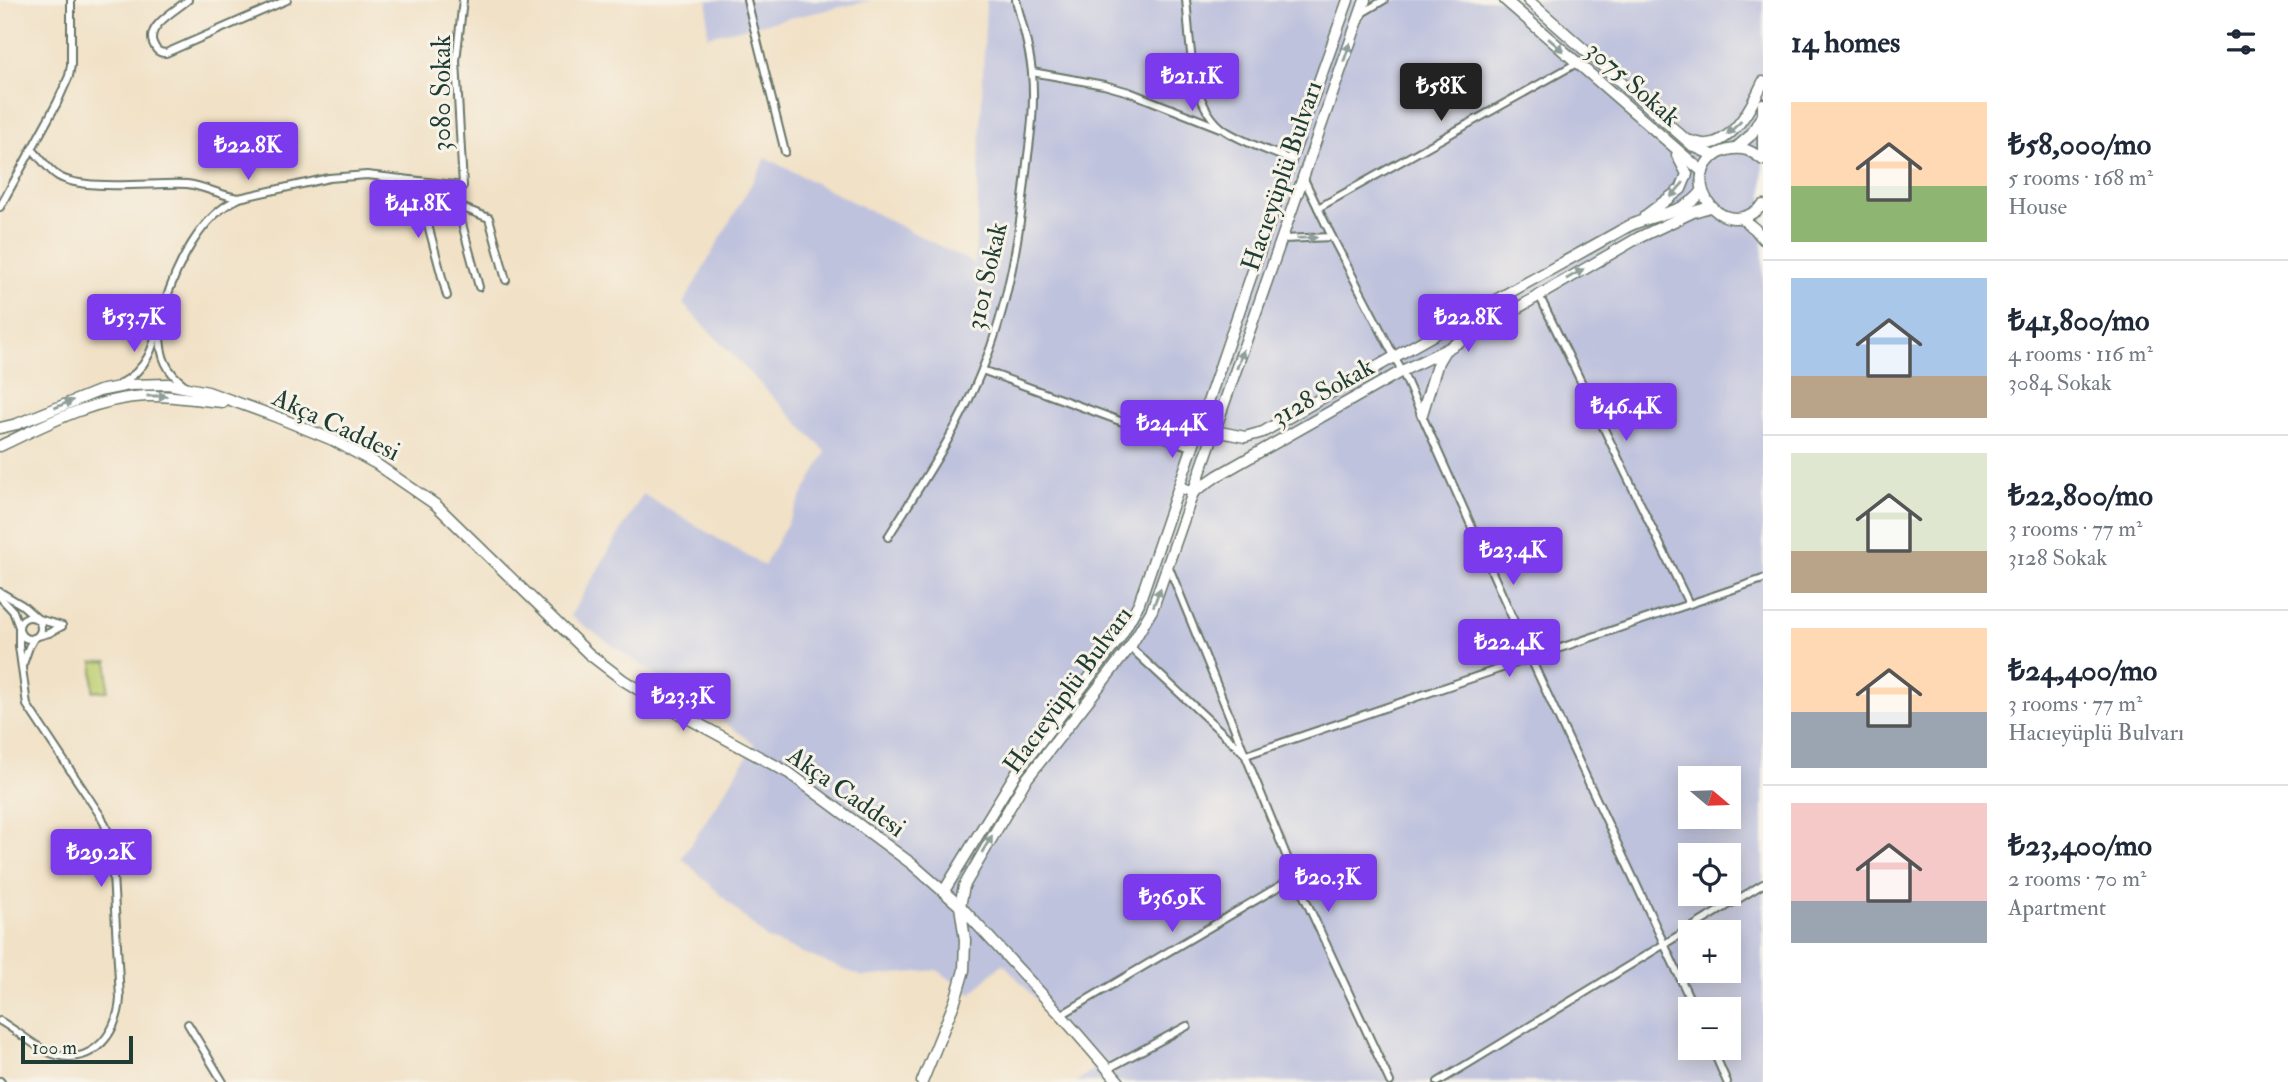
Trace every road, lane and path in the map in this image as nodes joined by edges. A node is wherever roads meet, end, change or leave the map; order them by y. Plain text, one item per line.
1 (71, 0) edge
2 (188, 0) edge
3 (286, 0) edge
4 (463, 0) edge
5 (747, 0) edge
6 (1016, 0) edge
7 (1186, 0) edge
8 (1348, 0) edge
9 (1365, 0) edge
10 (1384, 0) edge
11 (1505, 0) edge
12 (1528, 0) edge
13 (1360, 14) junction
14 (1577, 63) junction
15 (1032, 72) junction
16 (1763, 82) edge
17 (1763, 104) edge
18 (1762, 116) edge
19 (1225, 130) junction
20 (1685, 139) junction
21 (1669, 143) junction
22 (1736, 148) junction
23 (32, 149) junction
24 (785, 152) dead end
25 (1715, 156) junction
26 (1763, 159) edge
27 (1291, 160) junction
28 (1703, 172) junction
29 (1303, 177) junction
30 (402, 178) junction
31 (419, 191) junction
32 (1702, 191) junction
33 (239, 198) junction
34 (457, 205) junction
35 (1763, 205) edge
36 (0, 207) edge
37 (1710, 207) junction
38 (1318, 208) junction
39 (1741, 218) junction
40 (1634, 223) junction
41 (1332, 237) junction
42 (1282, 239) junction
43 (1763, 239) edge
44 (506, 281) dead end
45 (1531, 281) junction
46 (479, 287) dead end
47 (1539, 295) junction
48 (447, 296) dead end
49 (160, 324) junction
50 (1447, 349) junction
51 (1394, 356) junction
52 (982, 370) junction
53 (1402, 372) junction
54 (187, 387) junction
55 (112, 388) junction
56 (233, 402) junction
57 (1422, 414) junction
58 (0, 428) edge
59 (1200, 428) junction
60 (1215, 432) junction
61 (0, 446) edge
62 (1193, 448) junction
63 (1179, 487) junction
64 (1194, 492) junction
65 (888, 537) dead end
66 (1168, 565) junction
67 (1763, 579) edge
68 (0, 592) edge
69 (0, 597) edge
70 (1689, 604) junction
71 (38, 619) junction
72 (19, 629) junction
73 (36, 637) junction
74 (1130, 647) junction
75 (1530, 657) junction
76 (23, 666) junction
77 (1246, 755) junction
78 (1016, 773) junction
79 (1025, 781) junction
80 (1296, 877) junction
81 (1763, 884) edge
82 (944, 891) junction
83 (960, 906) junction
84 (1665, 944) junction
85 (1689, 997) edge
86 (1061, 1014) junction
87 (0, 1021) edge
88 (188, 1024) dead end
89 (1187, 1027) dead end
90 (1717, 1060) edge
91 (1109, 1068) junction
92 (223, 1082) edge
93 (922, 1082) edge
94 (1119, 1082) edge
95 (1390, 1082) edge
96 (1438, 1082) edge
97 (1727, 1082) edge

1 - 23 street
2 - 3 street
4 - 30 street, 3080 Sokak
5 - 24 street
6 - 15 street, 3101 Sokak
7 - 19 street
8 - 27 street, Hacıeyüplü Bulvarı
9 - 13 street, Hacıeyüplü Bulvarı
10 - 13 street
11 -> 14 street, 3075 Sokak
12 - 20 street, 3075 Sokak
29 -> 13 street, Hacıeyüplü Bulvarı
14 - 21 street, 3075 Sokak
14 - 38 street
15 - 19 street
15 - 52 street, 3101 Sokak
16 -> 20 street
17 - 18 street
18 - 22 street
18 - 26 street
19 - 27 street
20 - 25 street, 3075 Sokak
21 - 28 street, 3075 Sokak
21 -> 40 street, 3128 Sokak
22 - 25 street
22 - 26 street
23 - 33 street
23 - 36 street
25 - 28 street
27 - 29 street
27 - 59 street, Hacıeyüplü Bulvarı
28 - 32 street
29 - 38 street
29 - 42 street, Hacıeyüplü Bulvarı
30 - 31 street
30 - 33 street
31 - 34 street
31 - 48 street
32 - 37 street
32 - 40 street, 3128 Sokak
33 - 49 street
34 - 44 street
34 - 46 street
35 - 39 street
37 - 39 street
47 -> 37 street, 3128 Sokak
38 - 41 street
39 - 43 street
40 - 45 street, 3128 Sokak
42 -> 41 street
41 - 51 street
60 -> 42 street, Hacıeyüplü Bulvarı
45 - 47 street
45 - 51 street, 3128 Sokak
47 - 50 street, 3128 Sokak
47 - 70 street
49 - 54 street
49 - 55 street
50 - 53 street, 3128 Sokak
50 - 57 street
51 - 53 street
51 - 60 street, 3128 Sokak
52 - 62 street
52 - 65 street, 3101 Sokak
53 - 57 street
53 - 64 street, 3128 Sokak
54 - 55 street, Akça Caddesi
54 - 56 street, Akça Caddesi
58 -> 55 street, Akça Caddesi
61 -> 56 street, Akça Caddesi
56 - 82 street, Akça Caddesi
57 - 75 street
59 - 60 street, 3128 Sokak
59 - 62 street, Hacıeyüplü Bulvarı
60 - 64 street, Hacıeyüplü Bulvarı
62 - 63 street, Hacıeyüplü Bulvarı
63 - 64 street
63 - 78 street, Hacıeyüplü Bulvarı
64 - 66 street, Hacıeyüplü Bulvarı
74 -> 66 street, Hacıeyüplü Bulvarı
66 - 77 street
67 - 70 street
68 - 71 street
69 - 72 street
70 - 75 street
71 - 72 street
71 - 73 street
71 - 73 street
72 - 73 street
72 - 76 street
73 - 76 street
74 - 77 street
74 - 79 street, Hacıeyüplü Bulvarı
75 - 77 street
75 - 84 street
76 - 87 street
77 - 80 street
78 - 79 street
78 - 82 street, Hacıeyüplü Bulvarı
83 -> 79 street, Hacıeyüplü Bulvarı
80 - 86 street
80 - 95 street
81 - 84 street
82 - 83 street, Akça Caddesi
83 - 86 street, Akça Caddesi
83 - 93 street, Hacıeyüplü Bulvarı
84 - 85 street
84 - 96 street
86 - 91 street, Akça Caddesi
88 - 92 street
89 - 91 street
90 - 97 street
91 - 94 street, Akça Caddesi

